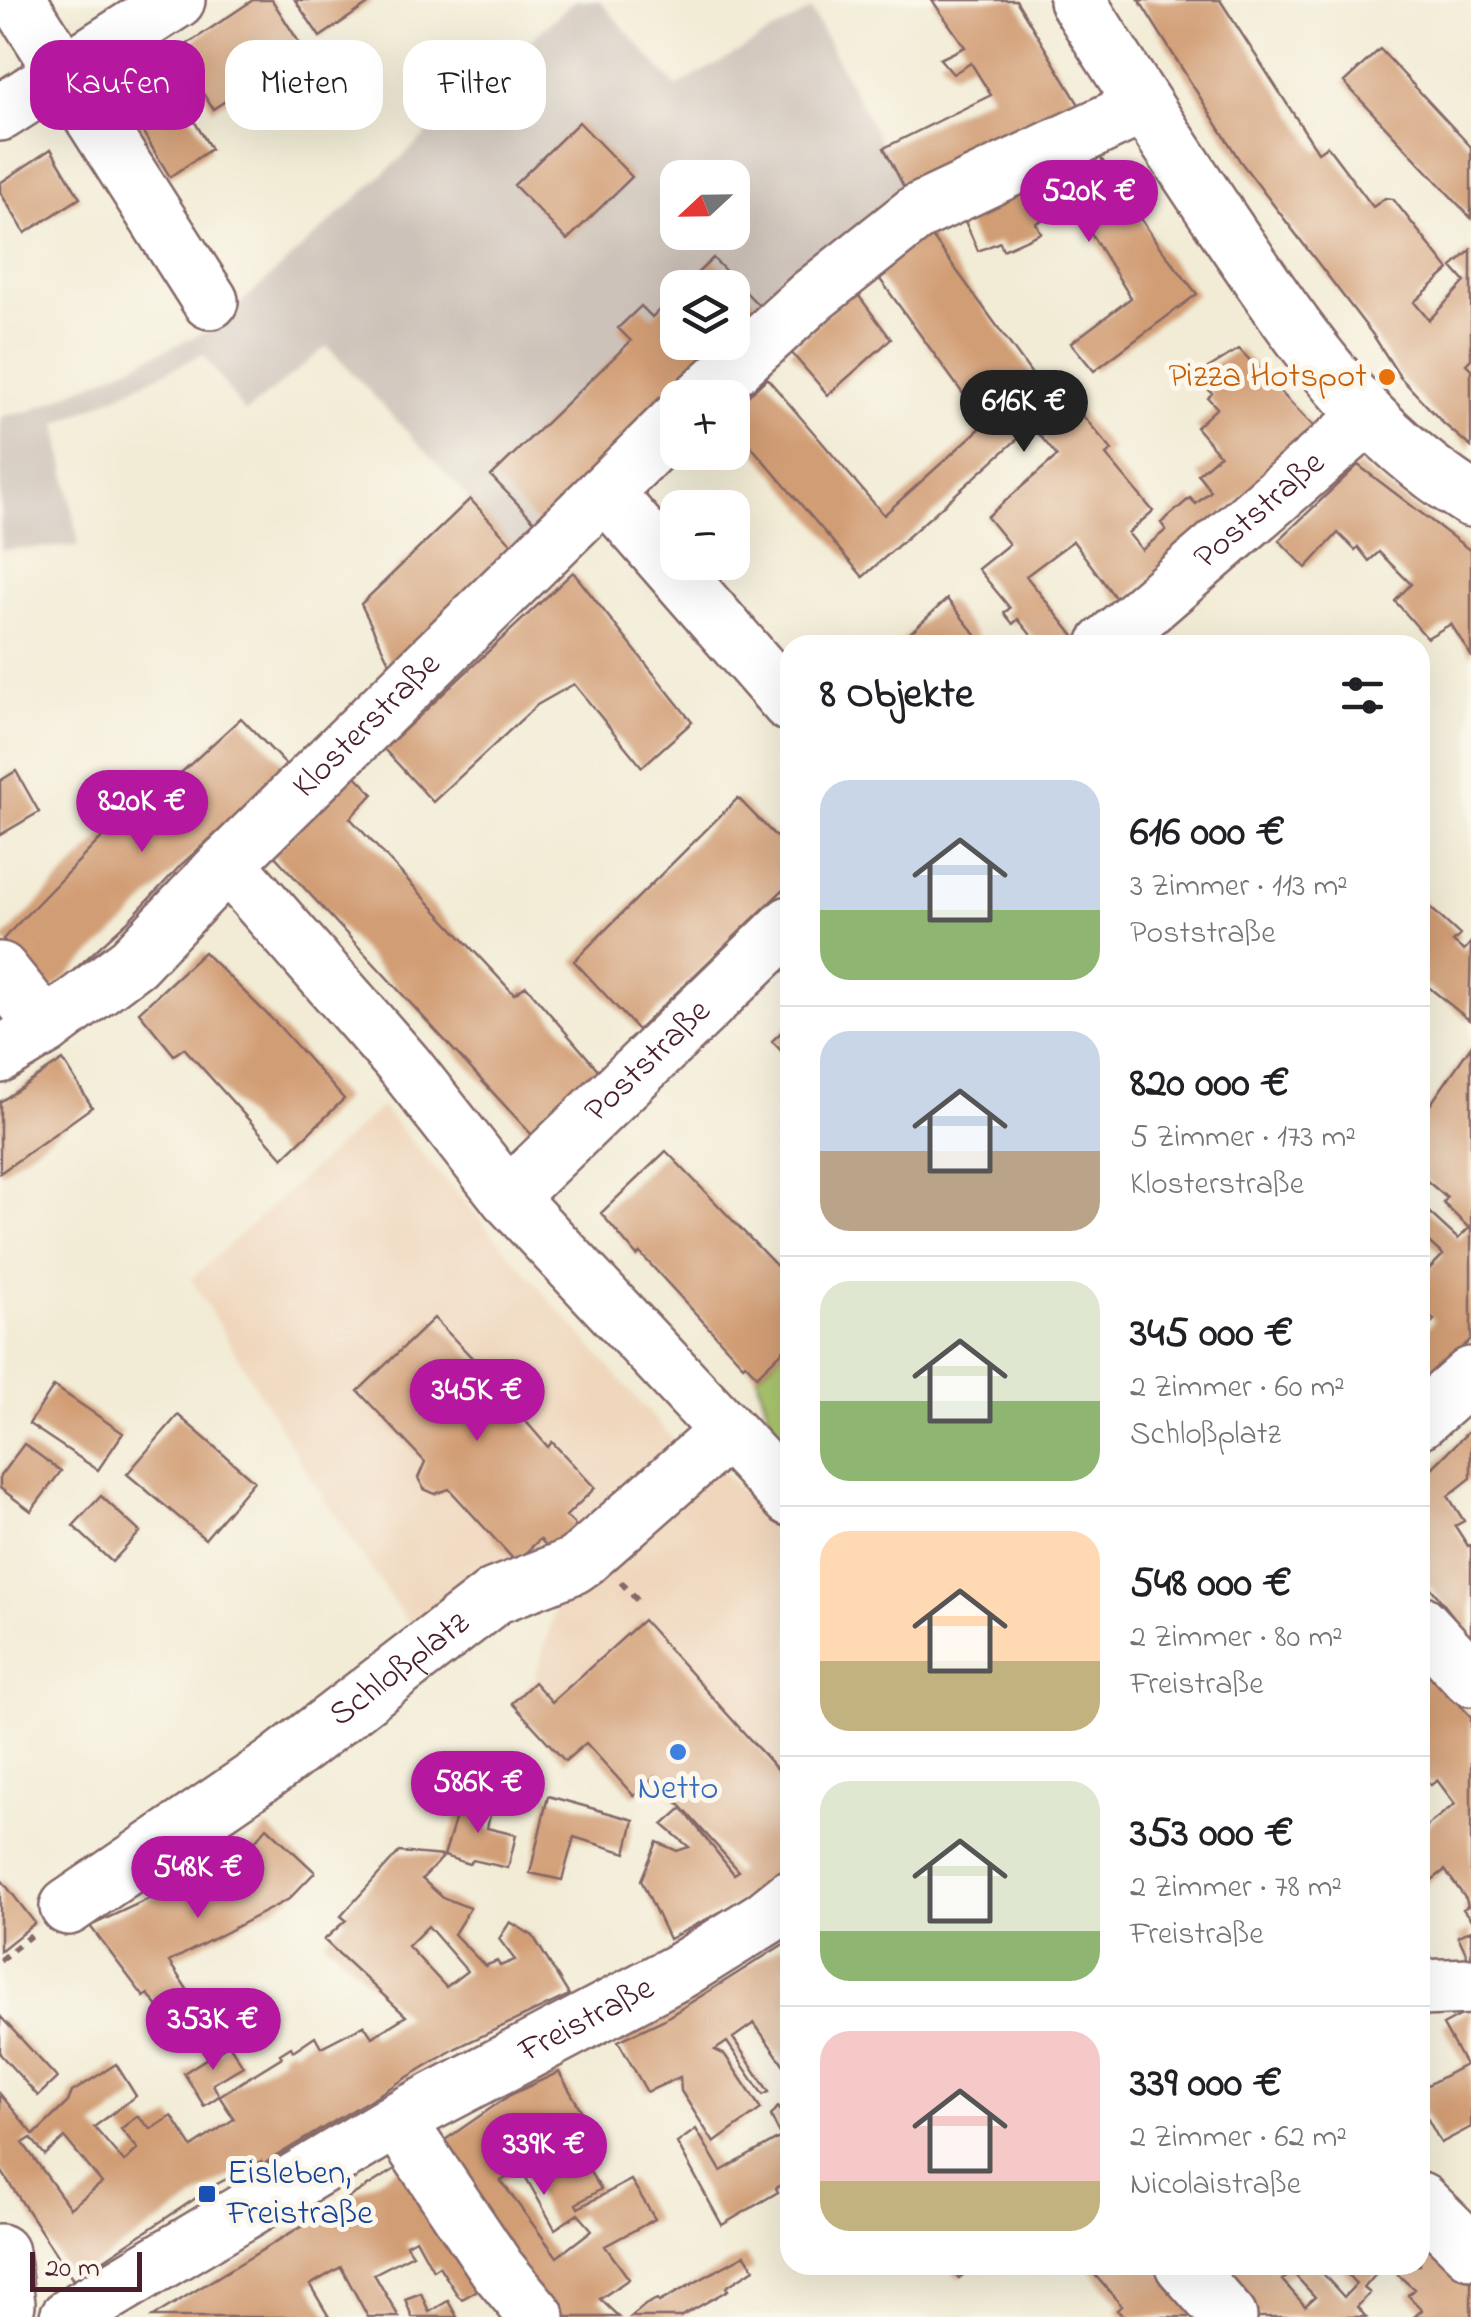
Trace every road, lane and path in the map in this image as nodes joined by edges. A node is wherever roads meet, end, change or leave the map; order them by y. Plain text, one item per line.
1 (18, 0) edge
2 (178, 0) edge
3 (1077, 0) edge
4 (43, 40) edge
5 (115, 40) edge
6 (30, 94) edge
7 (1143, 106) junction
8 (0, 113) edge
9 (100, 130) edge
10 (210, 301) dead end
11 (720, 380) edge
12 (1368, 417) junction
13 (660, 438) edge
14 (605, 492) junction
15 (1471, 499) edge
16 (1116, 635) edge
17 (780, 693) edge
18 (226, 864) junction
19 (780, 934) edge
20 (0, 970) edge
21 (46, 1027) junction
22 (0, 1056) edge
23 (508, 1197) junction
24 (1471, 1375) edge
25 (1430, 1411) edge
26 (727, 1432) junction
27 (780, 1488) edge
28 (1430, 1634) edge
29 (1471, 1678) edge
30 (780, 1906) edge
31 (68, 1907) dead end
32 (1471, 1986) edge
33 (1430, 1988) edge
34 (396, 2120) junction
35 (1430, 2211) edge
36 (1471, 2250) edge
37 (0, 2252) edge
38 (1192, 2275) edge
39 (4, 2317) edge
40 (68, 2317) edge
41 (537, 2317) edge
42 (1229, 2317) edge

1 - 4 street
2 - 5 street
3 - 7 street
6 - 8 street
7 - 11 street
7 - 12 street
9 - 10 street
12 - 15 street
12 - 16 street, Poststraße
13 - 14 street, Klosterstraße
14 - 17 street
14 - 18 street, Klosterstraße
18 - 21 street, Klosterstraße
18 - 23 street
19 - 23 street, Poststraße
20 - 21 street
21 - 22 street, Klosterstraße
23 - 26 street
24 - 25 street
26 - 27 street
26 - 31 street, Schloßplatz
28 - 29 street
30 - 34 street, Freistraße
32 - 33 street
34 - 40 street, Freistraße
34 - 41 street
35 - 36 street
37 - 39 street
38 - 42 street

